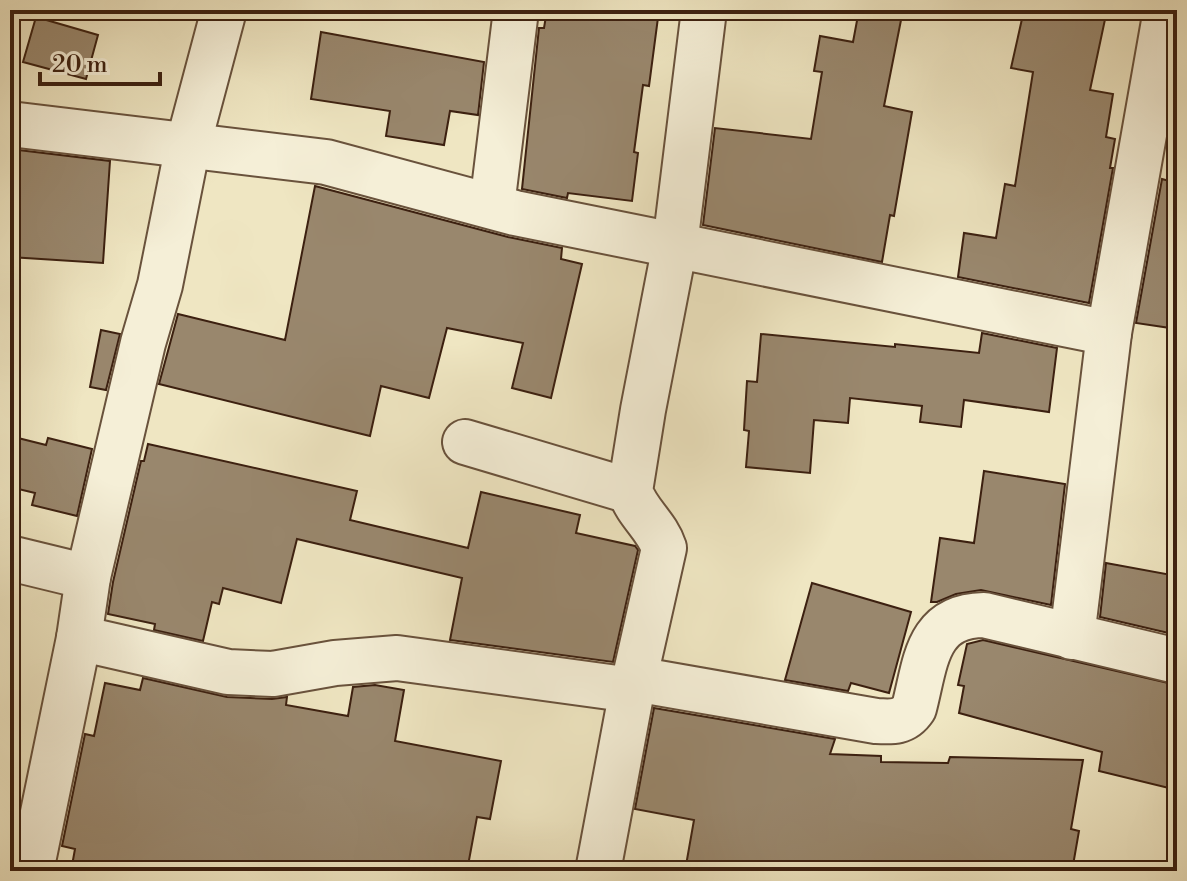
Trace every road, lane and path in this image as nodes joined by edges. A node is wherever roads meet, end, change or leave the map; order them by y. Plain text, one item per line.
1 (224, 10) edge
2 (516, 10) edge
3 (704, 10) edge
4 (1166, 10) edge
5 (10, 124) edge
6 (188, 145) junction
7 (492, 206) junction
8 (675, 245) junction
9 (1109, 333) junction
10 (465, 442) dead end
11 (630, 491) junction
12 (10, 558) edge
13 (88, 577) junction
14 (1072, 637) junction
15 (79, 638) junction
16 (1177, 661) edge
17 (634, 685) junction
18 (31, 871) edge
19 (598, 871) edge

1 - 6 street
2 - 7 street
3 - 8 street
4 - 9 street
5 - 6 street
6 - 7 street
6 - 13 street
7 - 8 street
8 - 9 street
8 - 11 street
9 - 14 street
10 - 11 street
11 - 17 street
12 - 13 street
13 - 15 street
14 - 16 street
14 - 17 street
15 - 17 street
15 - 18 street
17 - 19 street

